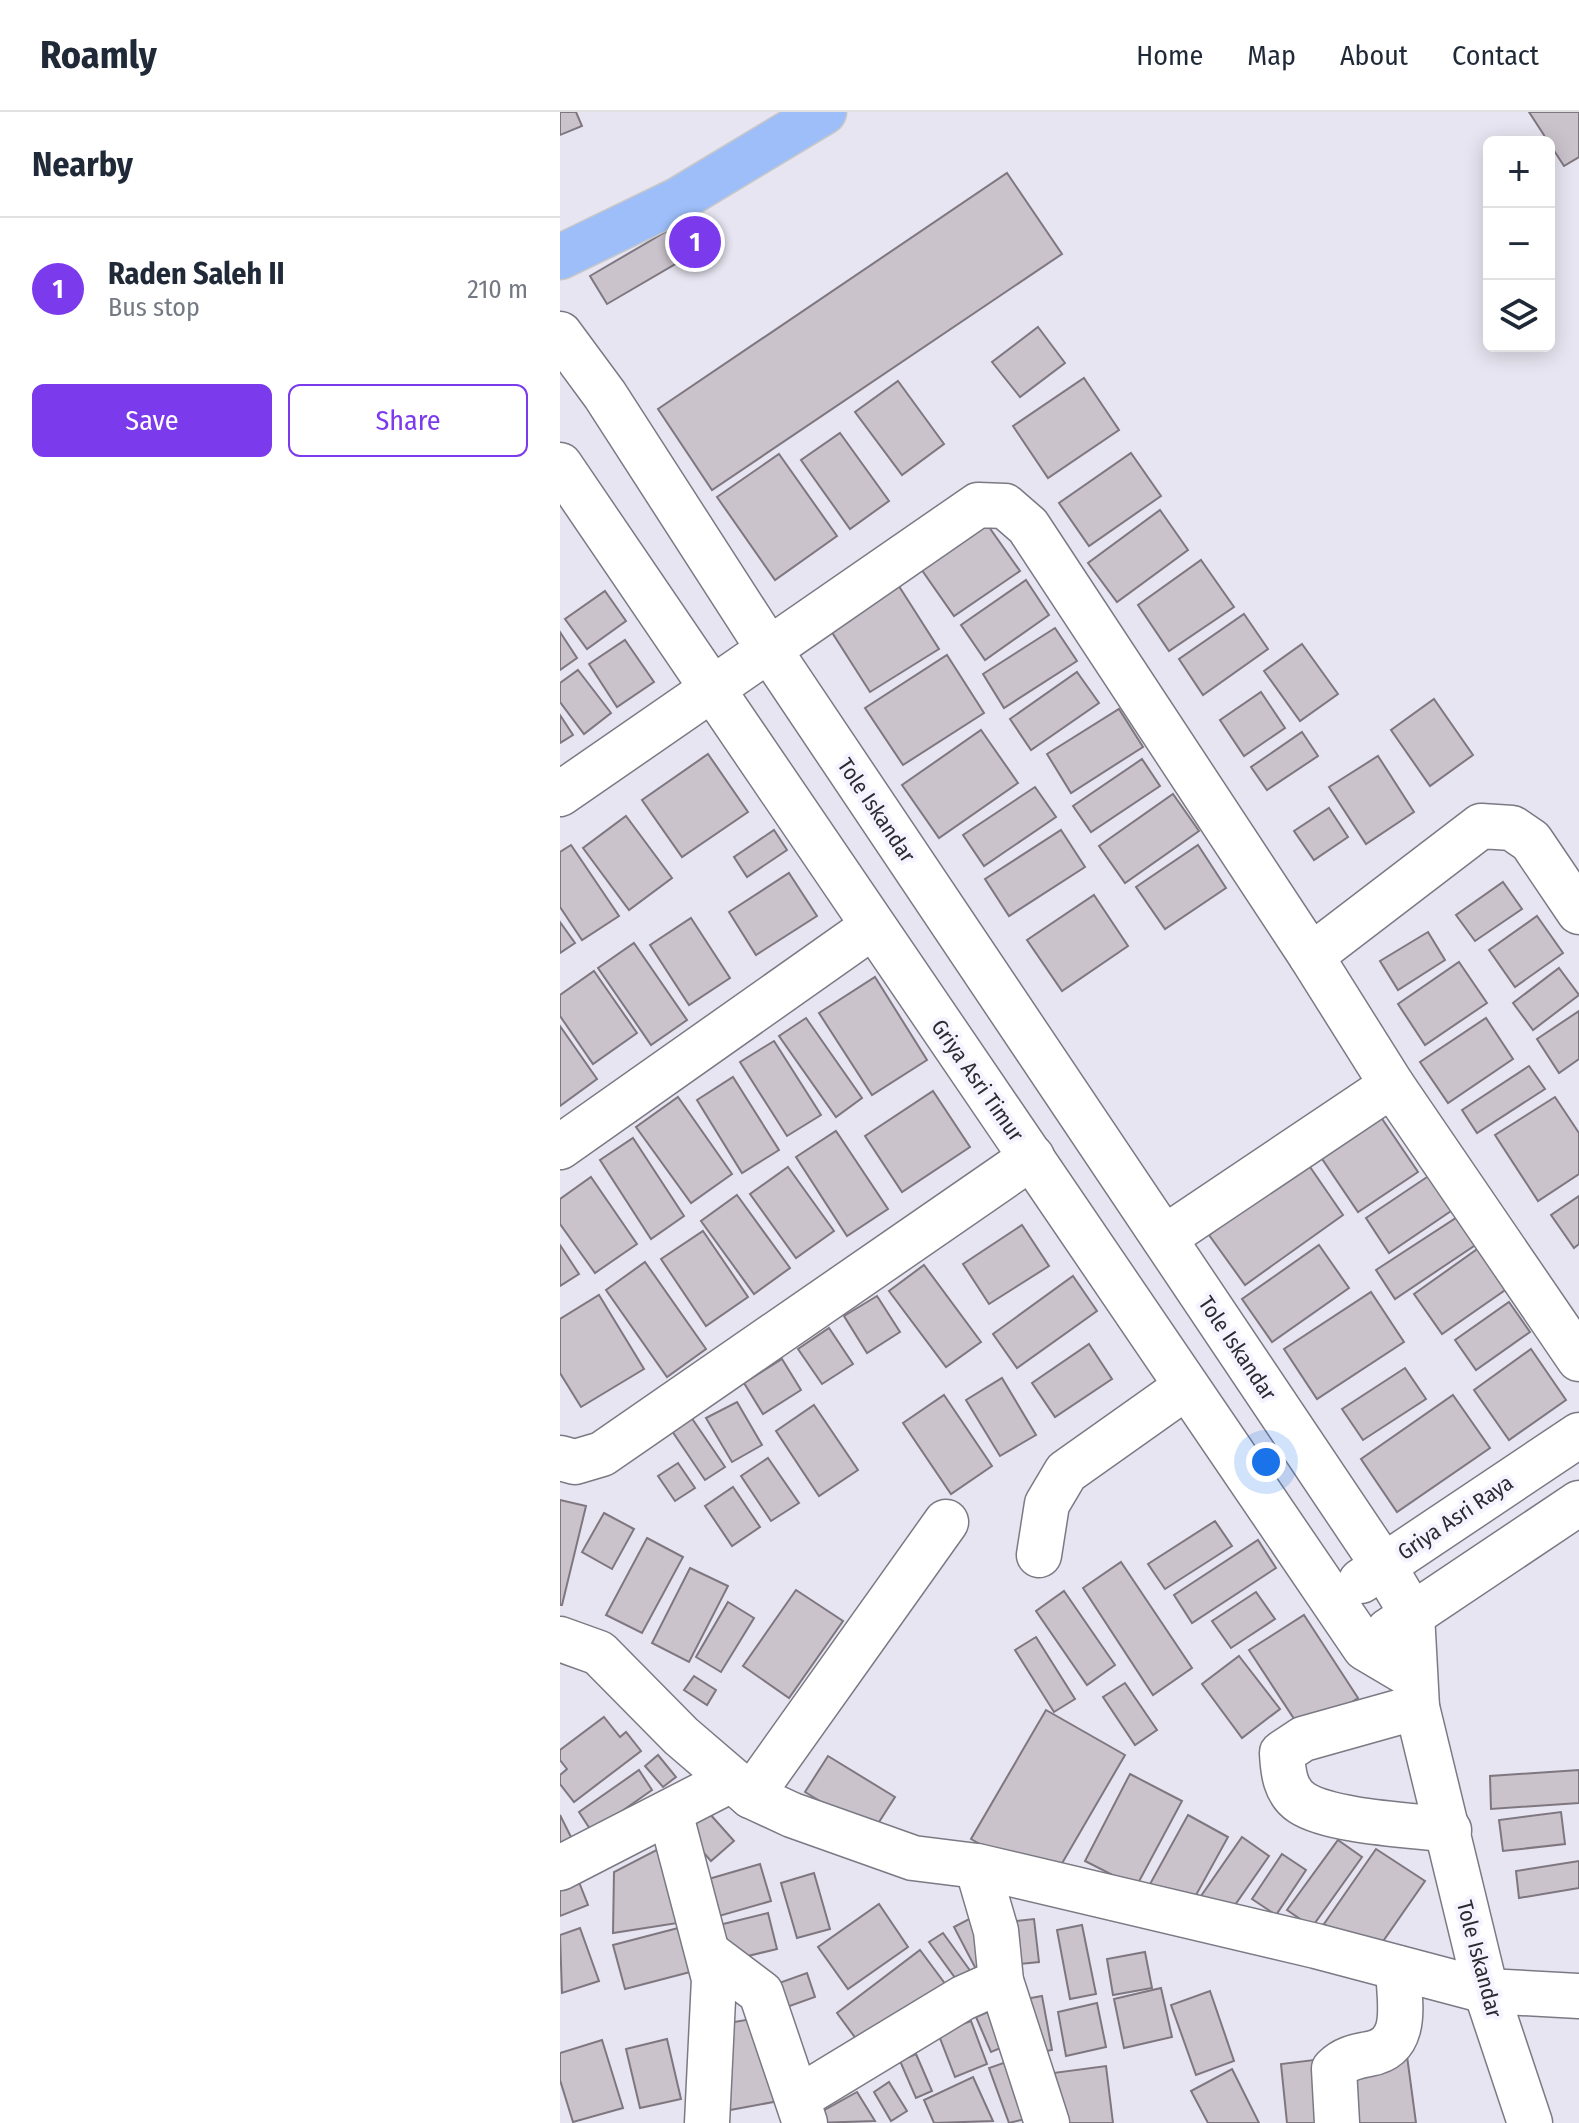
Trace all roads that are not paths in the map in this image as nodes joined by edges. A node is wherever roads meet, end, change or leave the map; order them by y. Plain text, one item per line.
1 (824, 112) edge
2 (560, 257) edge
3 (560, 334) edge
4 (560, 465) edge
5 (768, 648) junction
6 (714, 687) junction
7 (560, 794) edge
8 (1579, 912) edge
9 (872, 927) junction
10 (1311, 956) junction
11 (1392, 1085) junction
12 (560, 1147) edge
13 (1032, 1157) junction
14 (1164, 1238) junction
15 (1579, 1359) edge
16 (1186, 1387) junction
17 (1579, 1435) edge
18 (560, 1458) edge
19 (1579, 1503) edge
20 (946, 1522) dead end
21 (1039, 1555) dead end
22 (1383, 1565) junction
23 (1333, 1601) junction
24 (1412, 1614) junction
25 (560, 1639) edge
26 (1365, 1648) junction
27 (1415, 1692) junction
28 (741, 1788) junction
29 (670, 1812) junction
30 (1449, 1830) junction
31 (977, 1866) junction
32 (560, 1868) edge
33 (708, 1953) junction
34 (1398, 1968) junction
35 (1001, 1981) junction
36 (1486, 1991) junction
37 (1579, 1996) edge
38 (802, 2110) edge
39 (707, 2123) edge
40 (1047, 2123) edge
41 (1337, 2123) edge
42 (1530, 2123) edge

1 - 2 main road
3 - 5 street, Tole Iskandar
4 - 6 street, Griya Asri Timur
5 - 6 street
5 - 10 street
5 - 14 street, Tole Iskandar
6 - 7 street
6 - 9 street, Griya Asri Timur
8 - 10 street
9 - 12 street
9 - 13 street, Griya Asri Timur
10 - 11 street
11 - 14 street
11 - 15 street
13 - 16 street, Griya Asri Timur
13 - 18 street
14 - 22 street, Tole Iskandar
16 - 21 street
16 - 23 street, Griya Asri Timur
17 - 22 street, Griya Asri Raya
19 - 24 street
20 - 28 street
22 - 23 street, Griya Asri Raya
22 - 24 street, Tole Iskandar
23 - 26 street, Griya Asri Timur
24 - 26 street
24 - 27 street, Tole Iskandar
25 - 28 street
26 - 27 street, Griya Asri Timur
27 - 30 street, Tole Iskandar
27 - 30 street
28 - 29 street
28 - 31 street
29 - 32 street
29 - 33 street
30 - 36 street, Tole Iskandar
31 - 34 street
31 - 35 street
33 - 38 street
33 - 39 street
34 - 36 street
34 - 41 street
35 - 38 street
35 - 40 street
36 - 37 street
36 - 42 street, Tole Iskandar

